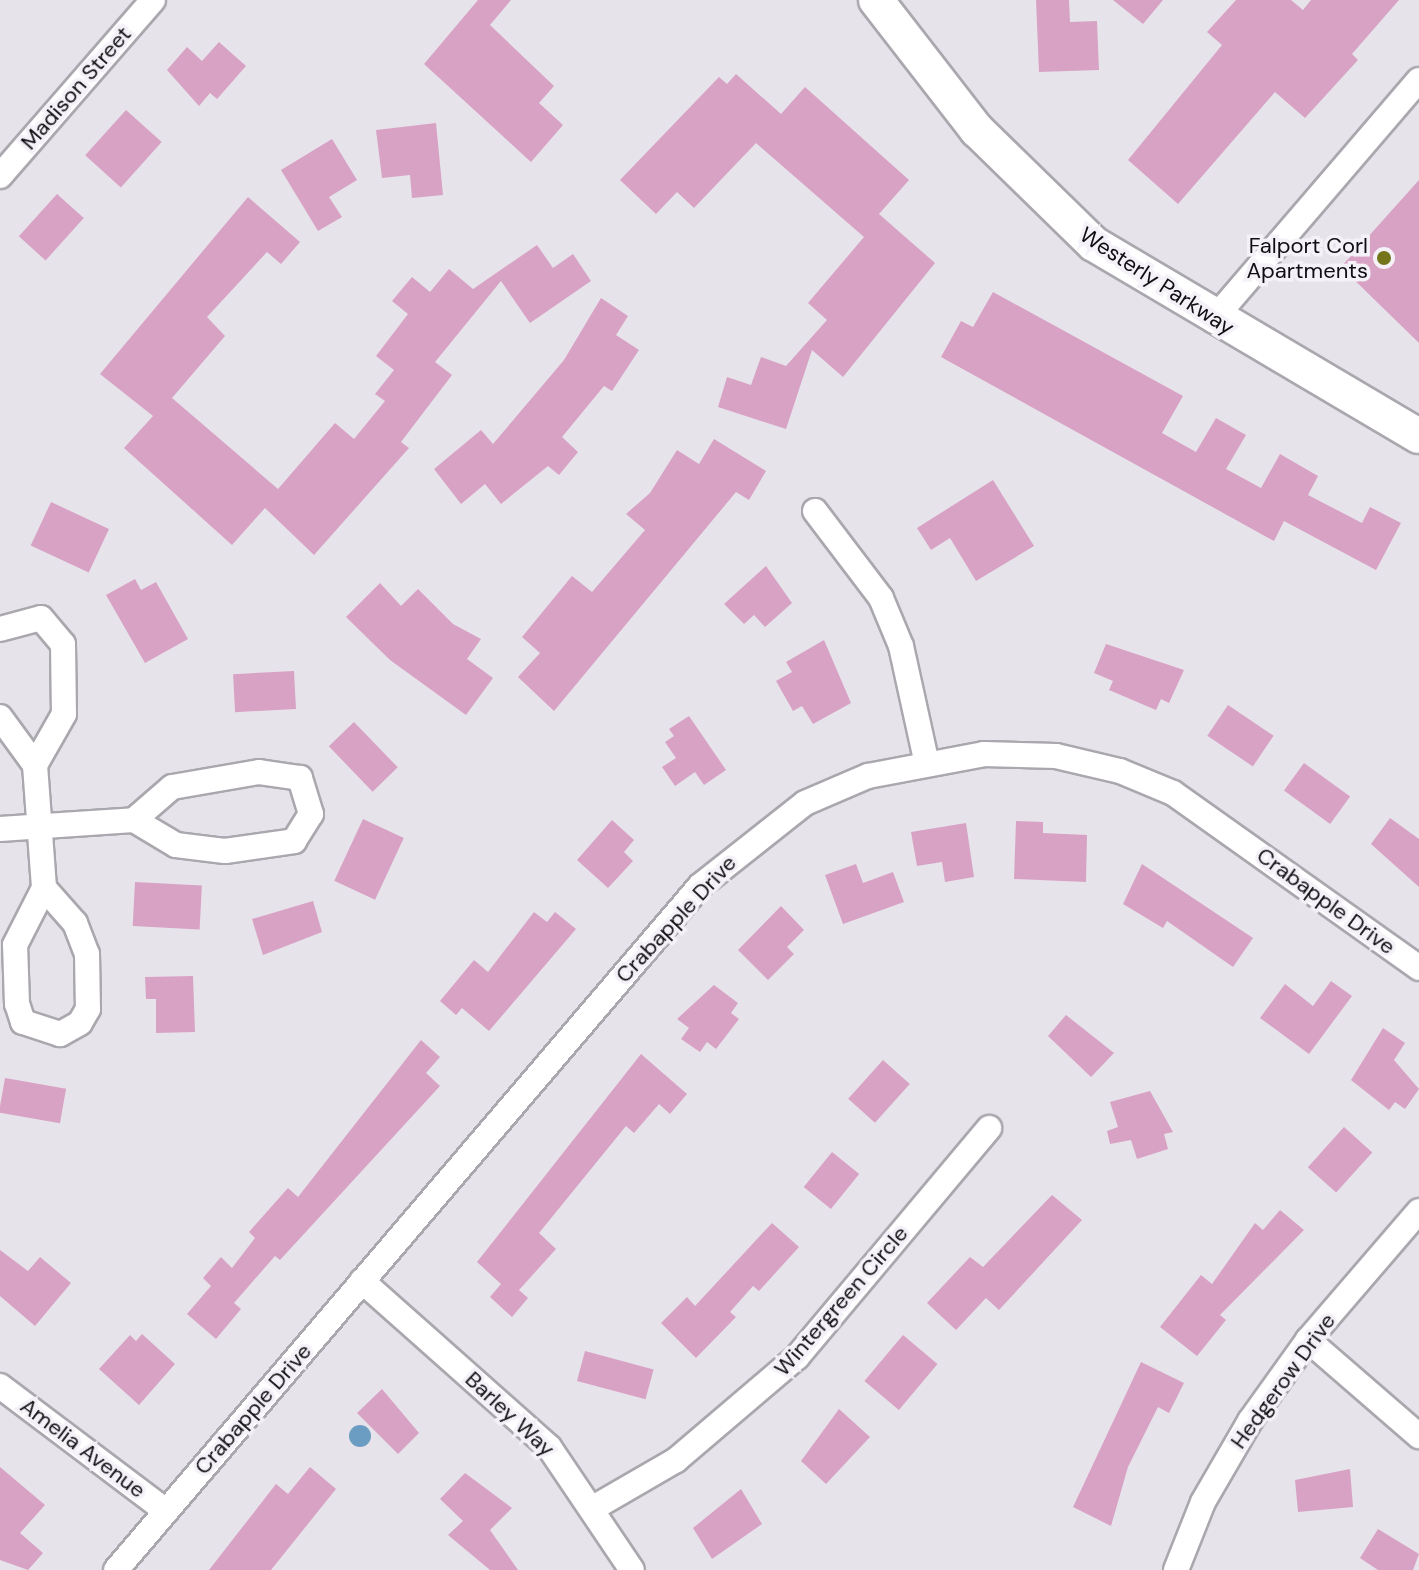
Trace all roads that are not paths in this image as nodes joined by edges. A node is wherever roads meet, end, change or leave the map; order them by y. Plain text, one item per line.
1 (153, 0) edge
2 (876, 0) edge
3 (1419, 80) edge
4 (0, 176) edge
5 (1213, 320) junction
6 (1419, 436) edge
7 (815, 511) dead end
8 (0, 629) edge
9 (0, 717) edge
10 (926, 760) junction
11 (35, 765) junction
12 (134, 820) junction
13 (39, 827) junction
14 (0, 829) edge
15 (44, 888) junction
16 (1419, 968) edge
17 (989, 1128) dead end
18 (1419, 1211) edge
19 (362, 1281) junction
20 (1308, 1340) junction
21 (0, 1386) edge
22 (1419, 1436) edge
23 (595, 1507) junction
24 (166, 1511) junction
25 (116, 1570) edge
26 (632, 1570) edge
27 (1176, 1570) edge

1 - 4 street, Madison Street
2 - 5 main road, Westerly Parkway
3 - 5 street
5 - 6 main road, Westerly Parkway
7 - 10 street
8 - 11 street
9 - 11 street
10 - 16 street, Crabapple Drive
10 - 19 street, Crabapple Drive
11 - 13 street
12 - 12 street
12 - 13 street
13 - 14 street
13 - 15 street
15 - 15 street
17 - 23 street, Wintergreen Circle
18 - 20 street, Hedgerow Drive
19 - 23 street, Barley Way
19 - 24 street, Crabapple Drive
20 - 22 street
20 - 27 street, Hedgerow Drive
21 - 24 street, Amelia Avenue
23 - 26 street, Barley Way
24 - 25 street, Crabapple Drive

